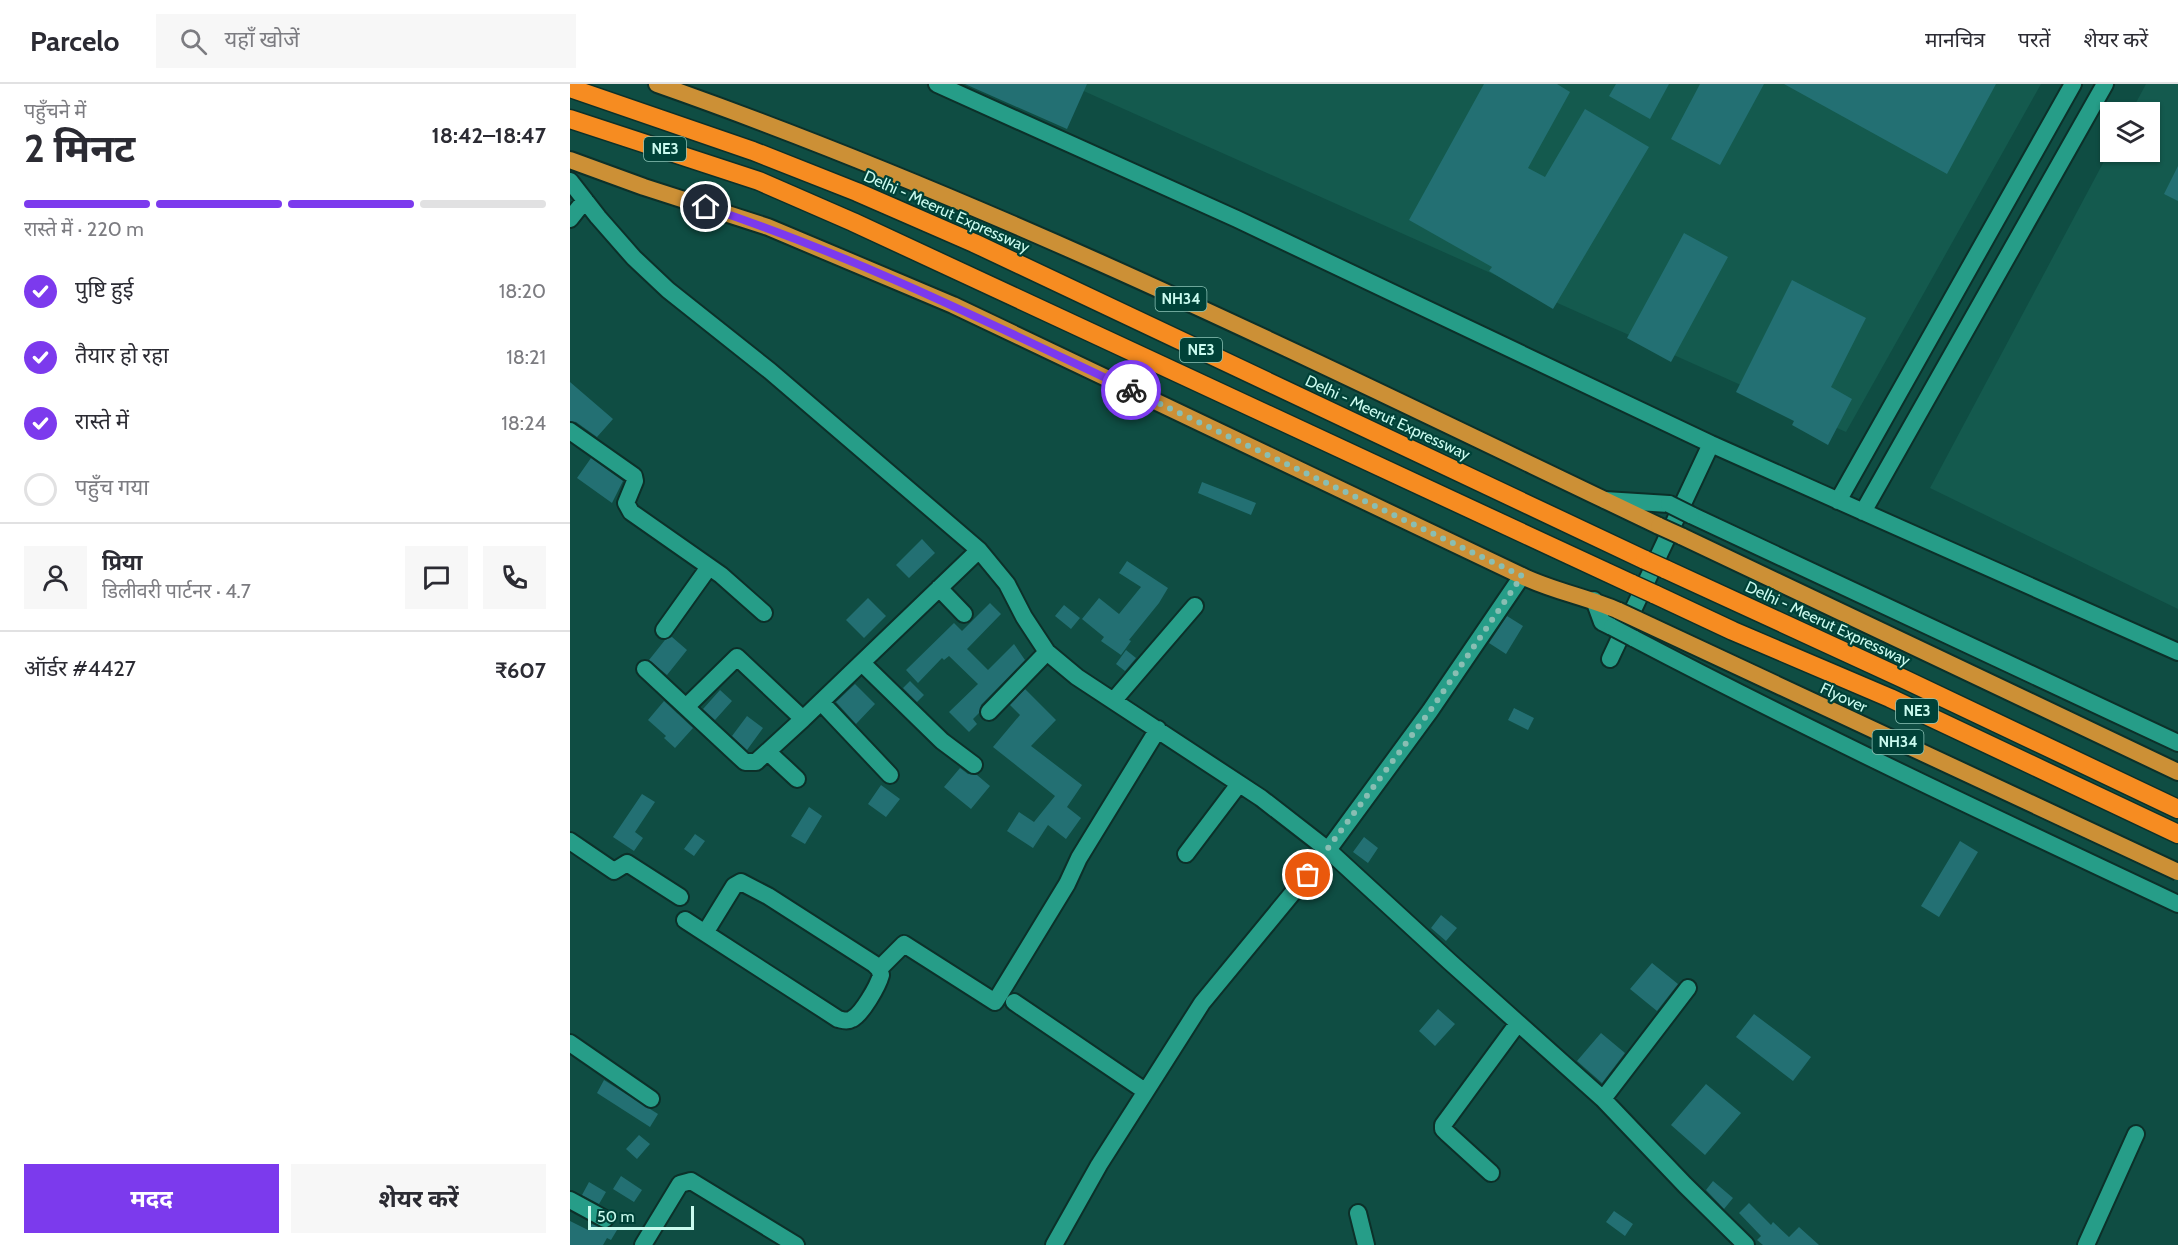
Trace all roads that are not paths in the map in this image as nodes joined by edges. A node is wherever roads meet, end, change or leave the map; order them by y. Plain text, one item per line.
1 (657, 84) edge
2 (682, 84) edge
3 (937, 84) edge
4 (2073, 84) edge
5 (2105, 84) edge
6 (570, 88) edge
7 (749, 116) junction
8 (570, 118) edge
9 (570, 160) edge
10 (570, 172) edge
11 (570, 181) edge
12 (644, 187) junction
13 (585, 200) junction
14 (570, 219) edge
15 (570, 431) edge
16 (1711, 444) junction
17 (1605, 500) junction
18 (1838, 501) junction
19 (1863, 512) junction
20 (979, 550) junction
21 (709, 567) junction
22 (1522, 576) junction
23 (939, 588) junction
24 (1594, 600) junction
25 (1195, 606) dead end
26 (764, 613) dead end
27 (964, 614) dead end
28 (664, 630) dead end
29 (1047, 652) junction
30 (2178, 652) edge
31 (1610, 659) dead end
32 (862, 663) junction
33 (645, 669) dead end
34 (1114, 700) junction
35 (821, 702) junction
36 (686, 707) junction
37 (989, 712) dead end
38 (803, 719) junction
39 (1158, 729) junction
40 (2178, 743) edge
41 (768, 752) junction
42 (974, 765) dead end
43 (2178, 772) edge
44 (890, 775) dead end
45 (797, 778) dead end
46 (1239, 783) junction
47 (2178, 809) edge
48 (2178, 834) edge
49 (570, 841) edge
50 (1328, 850) junction
51 (1186, 854) dead end
52 (2178, 872) edge
53 (680, 897) dead end
54 (2178, 904) edge
55 (685, 920) dead end
56 (705, 933) junction
57 (879, 969) junction
58 (1688, 988) dead end
59 (1014, 1002) dead end
60 (1518, 1023) junction
61 (570, 1042) edge
62 (1145, 1091) junction
63 (651, 1099) dead end
64 (1603, 1099) junction
65 (2136, 1134) dead end
66 (1491, 1173) dead end
67 (570, 1200) edge
68 (1358, 1213) dead end
69 (605, 1219) dead end
70 (643, 1245) edge
71 (796, 1245) edge
72 (1054, 1245) edge
73 (1366, 1245) edge
74 (1746, 1245) edge
75 (2086, 1245) edge

1 - 7 highway, NH34
2 - 7 highway
3 - 16 street
4 - 18 street
5 - 19 street
6 - 47 highway, Delhi - Meerut Expressway / NE3, bridge
7 - 17 highway, NH34
8 - 48 highway, NE3, bridge
9 - 12 highway
10 - 12 highway, NH34
11 - 13 street
12 - 22 highway, NH34
13 - 14 street
13 - 20 street
15 - 21 street
16 - 18 street
16 - 31 street
17 - 40 street, bridge
17 - 43 highway, NH34, bridge
18 - 19 street
19 - 30 street
20 - 23 street
20 - 29 street
21 - 26 street
21 - 28 street
22 - 24 highway, NH34
22 - 50 street
23 - 27 street
23 - 32 street
24 - 52 highway, Flyover / NH34, bridge
24 - 54 street, bridge
25 - 34 street
29 - 34 street
29 - 37 street
32 - 35 street
32 - 42 street
33 - 36 street
34 - 39 street
35 - 38 street
35 - 44 street
36 - 38 street
36 - 41 street
38 - 41 street
39 - 46 street
39 - 57 street
41 - 45 street
46 - 50 street
46 - 51 street
49 - 53 street
50 - 60 street
50 - 62 street
55 - 56 street
56 - 57 street
56 - 57 street
58 - 64 street
59 - 62 street
60 - 64 street
60 - 66 street
61 - 63 street
62 - 72 street
64 - 74 street
65 - 75 street
67 - 69 street
68 - 73 street
70 - 71 street

